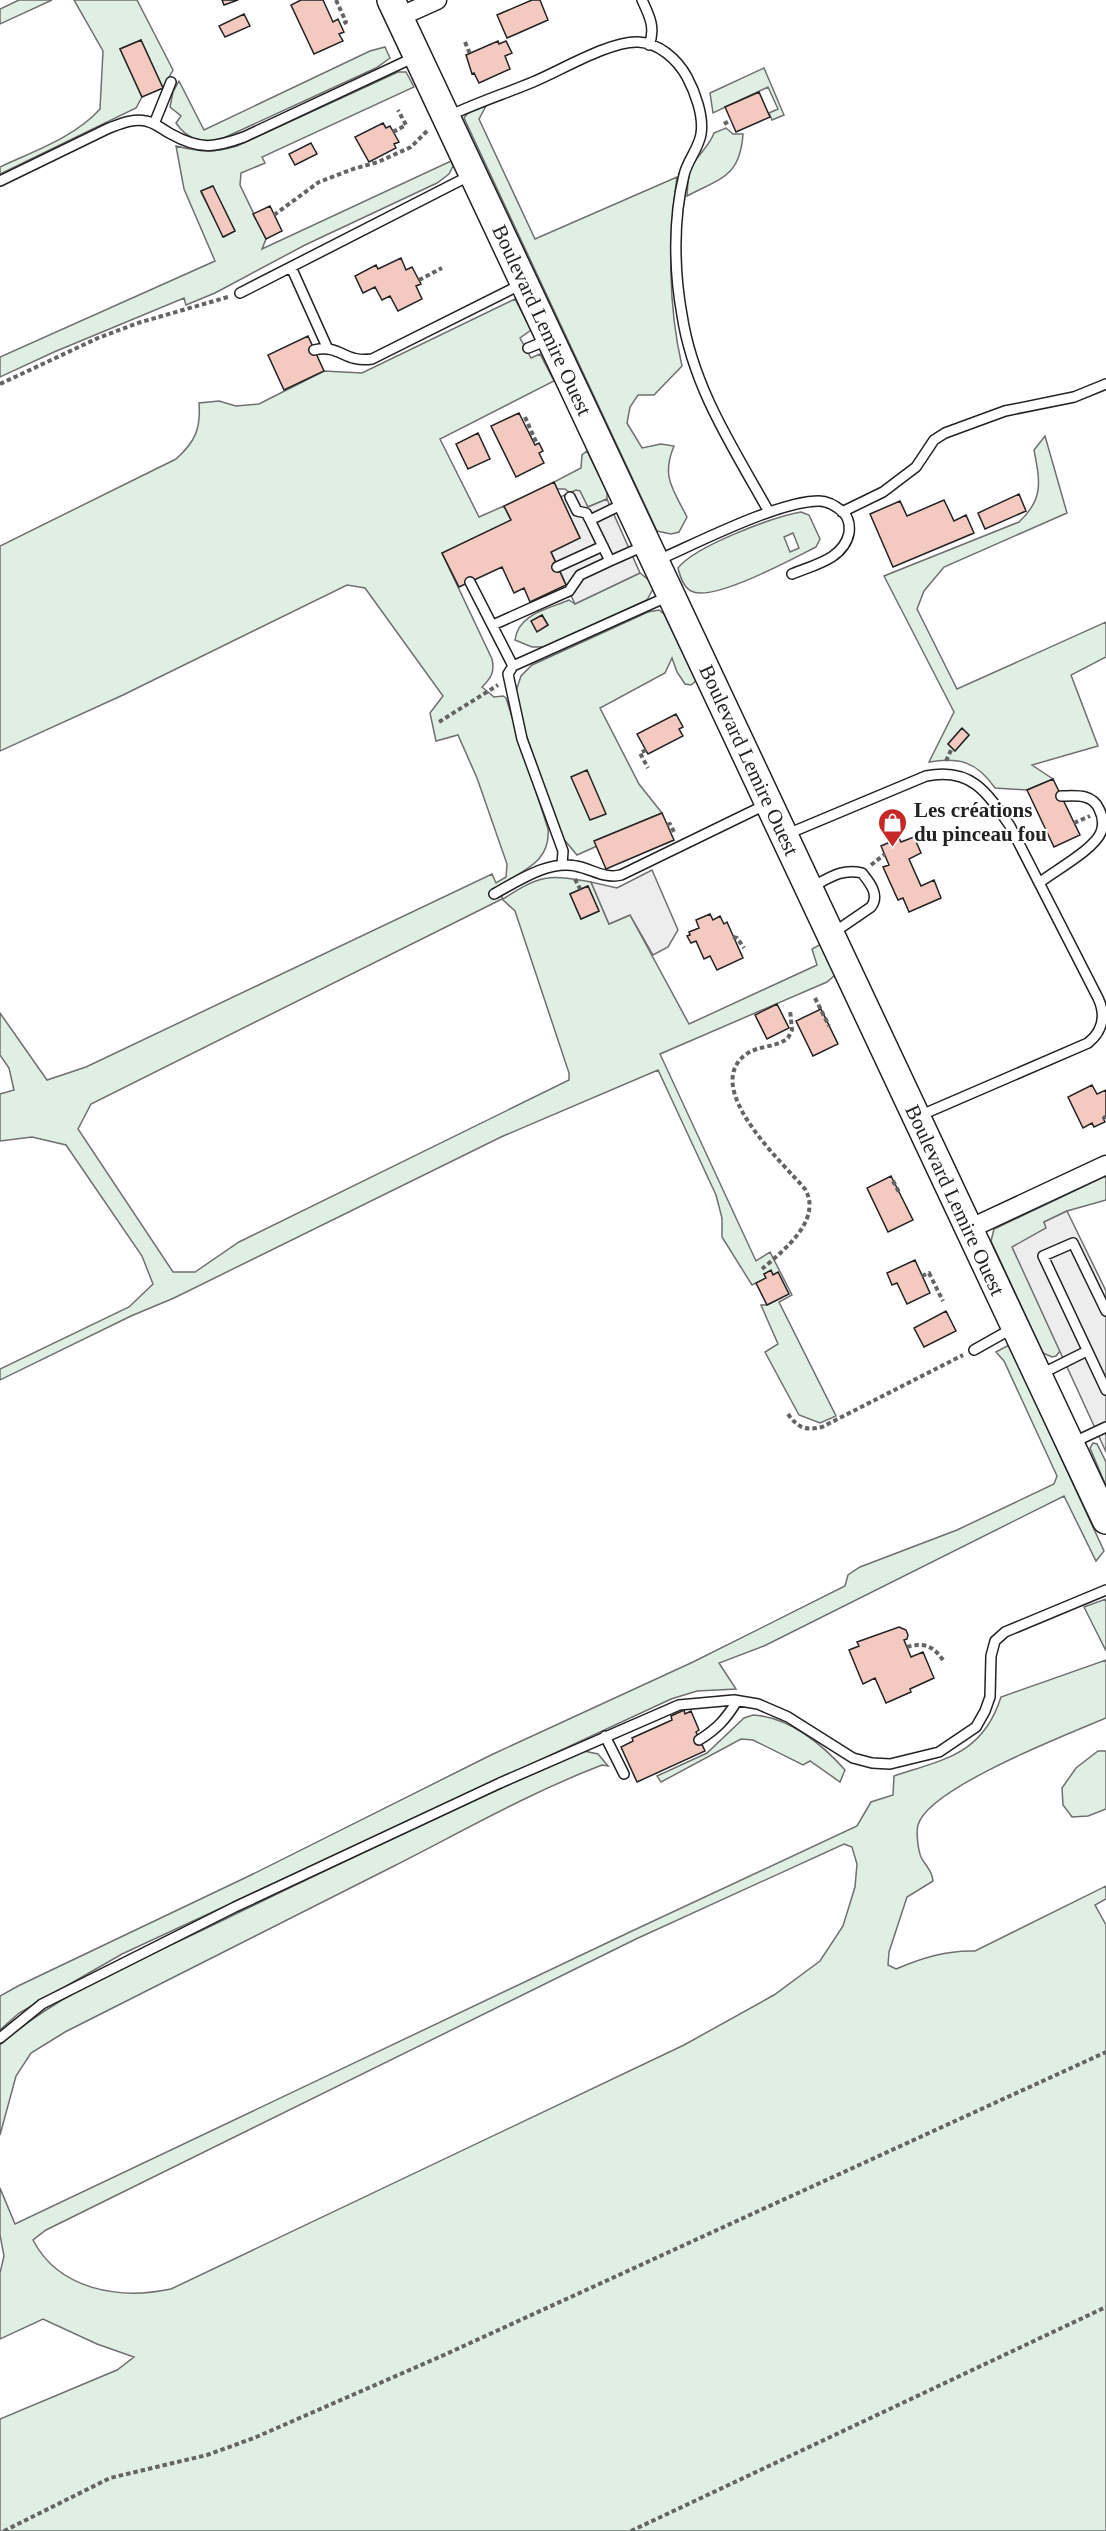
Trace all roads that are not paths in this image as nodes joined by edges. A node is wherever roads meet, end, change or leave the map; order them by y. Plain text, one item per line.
1 (437, 0) edge
2 (642, 0) edge
3 (395, 8) edge
4 (650, 45) junction
5 (418, 56) junction
6 (171, 82) dead end
7 (447, 117) junction
8 (154, 124) junction
9 (473, 174) junction
10 (0, 181) edge
11 (291, 267) junction
12 (524, 283) junction
13 (240, 293) road end
14 (327, 347) junction
15 (314, 350) dead end
16 (1106, 384) edge
17 (570, 497) dead end
18 (627, 502) junction
19 (770, 512) junction
20 (842, 512) junction
21 (590, 520) junction
22 (603, 546) junction
23 (651, 553) junction
24 (610, 561) junction
25 (557, 567) dead end
26 (792, 574) dead end
27 (470, 582) dead end
28 (671, 595) junction
29 (493, 625) junction
30 (513, 666) junction
31 (1061, 796) dead end
32 (769, 803) junction
33 (1103, 809) edge
34 (784, 836) junction
35 (562, 865) junction
36 (1039, 883) junction
37 (809, 888) junction
38 (494, 894) dead end
39 (831, 934) junction
40 (1104, 1017) edge
41 (917, 1117) junction
42 (1106, 1165) edge
43 (969, 1229) junction
44 (1106, 1311) edge
45 (1015, 1327) junction
46 (974, 1350) road end
47 (1087, 1351) junction
48 (1038, 1376) junction
49 (1106, 1390) edge
50 (1106, 1426) edge
51 (1070, 1444) junction
52 (1106, 1520) edge
53 (1106, 1590) edge
54 (737, 1701) junction
55 (605, 1736) junction
56 (699, 1740) dead end
57 (624, 1774) dead end
58 (0, 2038) edge

1 - 3 street
2 - 4 lane
3 - 5 main road, Boulevard Lemire Ouest
4 - 7 lane
4 - 19 lane
5 - 7 main road, Boulevard Lemire Ouest
5 - 8 lane
6 - 8 lane
7 - 9 main road, Boulevard Lemire Ouest
8 - 10 lane
9 - 11 lane
9 - 12 main road, Boulevard Lemire Ouest
11 - 13 lane
11 - 14 lane
12 - 14 lane
12 - 18 main road, Boulevard Lemire Ouest
14 - 15 lane
16 - 20 lane
17 - 21 lane
18 - 21 lane
18 - 23 main road, Boulevard Lemire Ouest
19 - 20 lane
19 - 23 lane
20 - 26 lane
21 - 22 lane
22 - 24 lane
22 - 25 lane
23 - 24 lane
23 - 28 main road, Boulevard Lemire Ouest
24 - 29 lane
27 - 29 lane
28 - 30 lane
28 - 32 main road, Boulevard Lemire Ouest
29 - 30 lane
30 - 35 lane
31 - 33 lane
32 - 34 main road, Boulevard Lemire Ouest
32 - 35 lane
33 - 36 lane
34 - 36 lane
34 - 37 main road, Boulevard Lemire Ouest
35 - 38 lane
36 - 40 lane
37 - 39 main road, Boulevard Lemire Ouest
37 - 39 lane
39 - 41 main road, Boulevard Lemire Ouest
40 - 41 lane
41 - 43 main road, Boulevard Lemire Ouest
42 - 43 street
43 - 45 main road, Boulevard Lemire Ouest
44 - 47 lane
45 - 46 lane
45 - 48 main road, Boulevard Lemire Ouest
47 - 48 lane
47 - 49 lane
48 - 51 main road, Boulevard Lemire Ouest
50 - 51 lane
51 - 52 main road, Boulevard Lemire Ouest
53 - 54 lane
54 - 55 lane
54 - 56 lane
55 - 57 lane
55 - 58 lane

